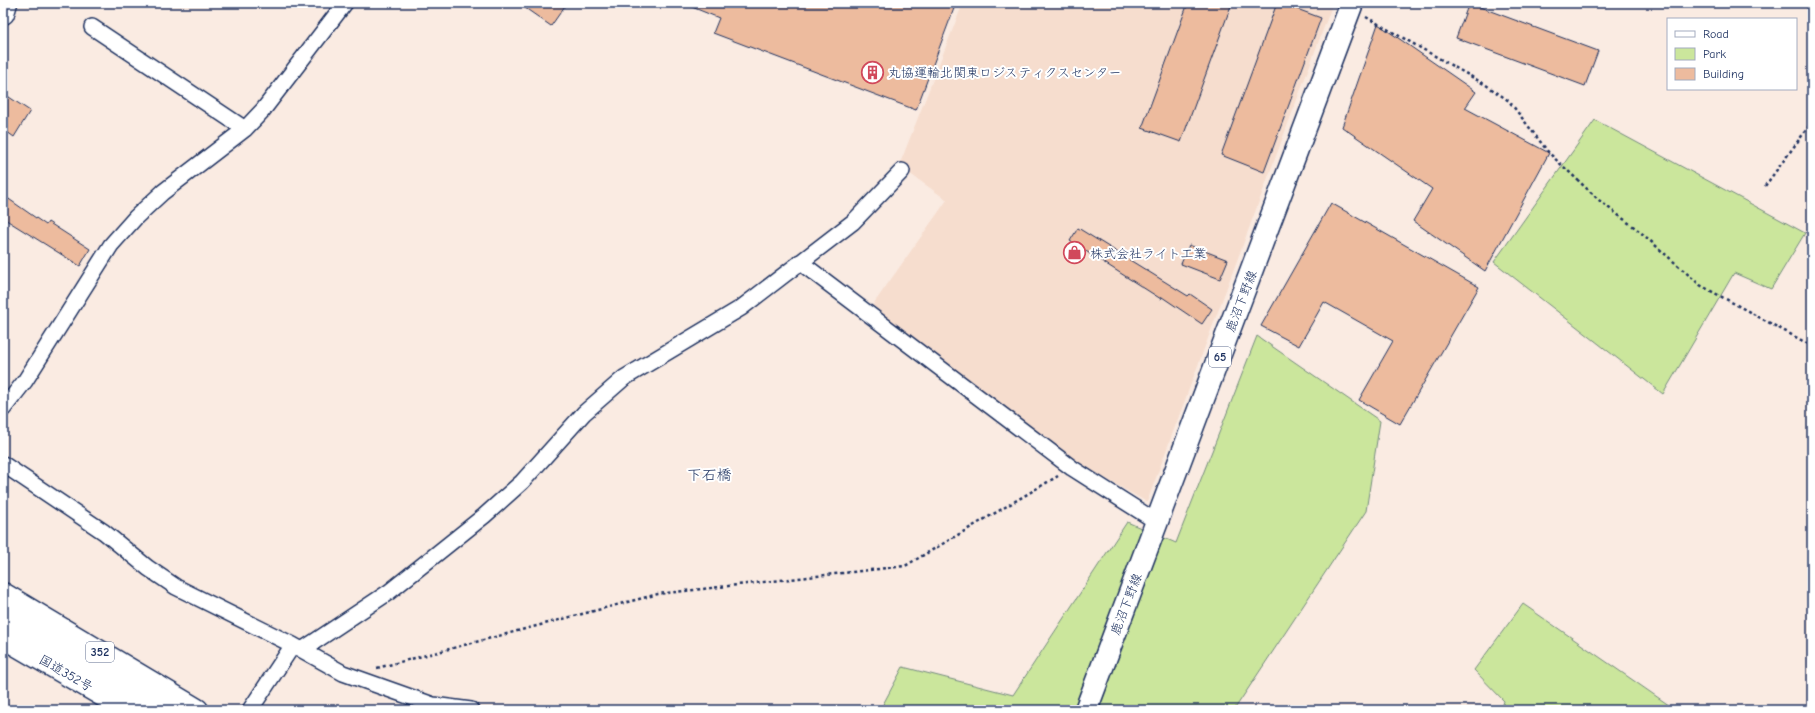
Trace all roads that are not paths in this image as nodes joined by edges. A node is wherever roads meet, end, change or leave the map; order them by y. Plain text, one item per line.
1 (6, 3) edge
2 (345, 3) edge
3 (1351, 6) edge
4 (3, 13) edge
5 (92, 27) dead end
6 (245, 129) junction
7 (902, 171) dead end
8 (800, 262) junction
9 (3, 409) edge
10 (3, 464) edge
11 (1157, 522) junction
12 (3, 594) edge
13 (3, 617) edge
14 (3, 637) edge
15 (297, 647) junction
16 (38, 648) junction
17 (3, 654) edge
18 (99, 710) edge
19 (128, 710) edge
20 (162, 710) edge
21 (197, 710) edge
22 (250, 710) edge
23 (471, 710) edge
24 (1086, 710) edge

1 - 4 main road
2 - 6 street
3 - 11 main road, 鹿沼下野線 / 65
5 - 6 street
6 - 9 street
7 - 8 street
8 - 11 street
8 - 15 street
10 - 15 street
11 - 24 main road, 鹿沼下野線 / 65
12 - 21 main road, 352
13 - 16 main road, 国道352号 / 352
14 - 16 main road, 国道352号 / 352
15 - 22 street
15 - 23 street
16 - 19 main road, 国道352号 / 352
16 - 20 main road, 国道352号 / 352
17 - 18 main road

